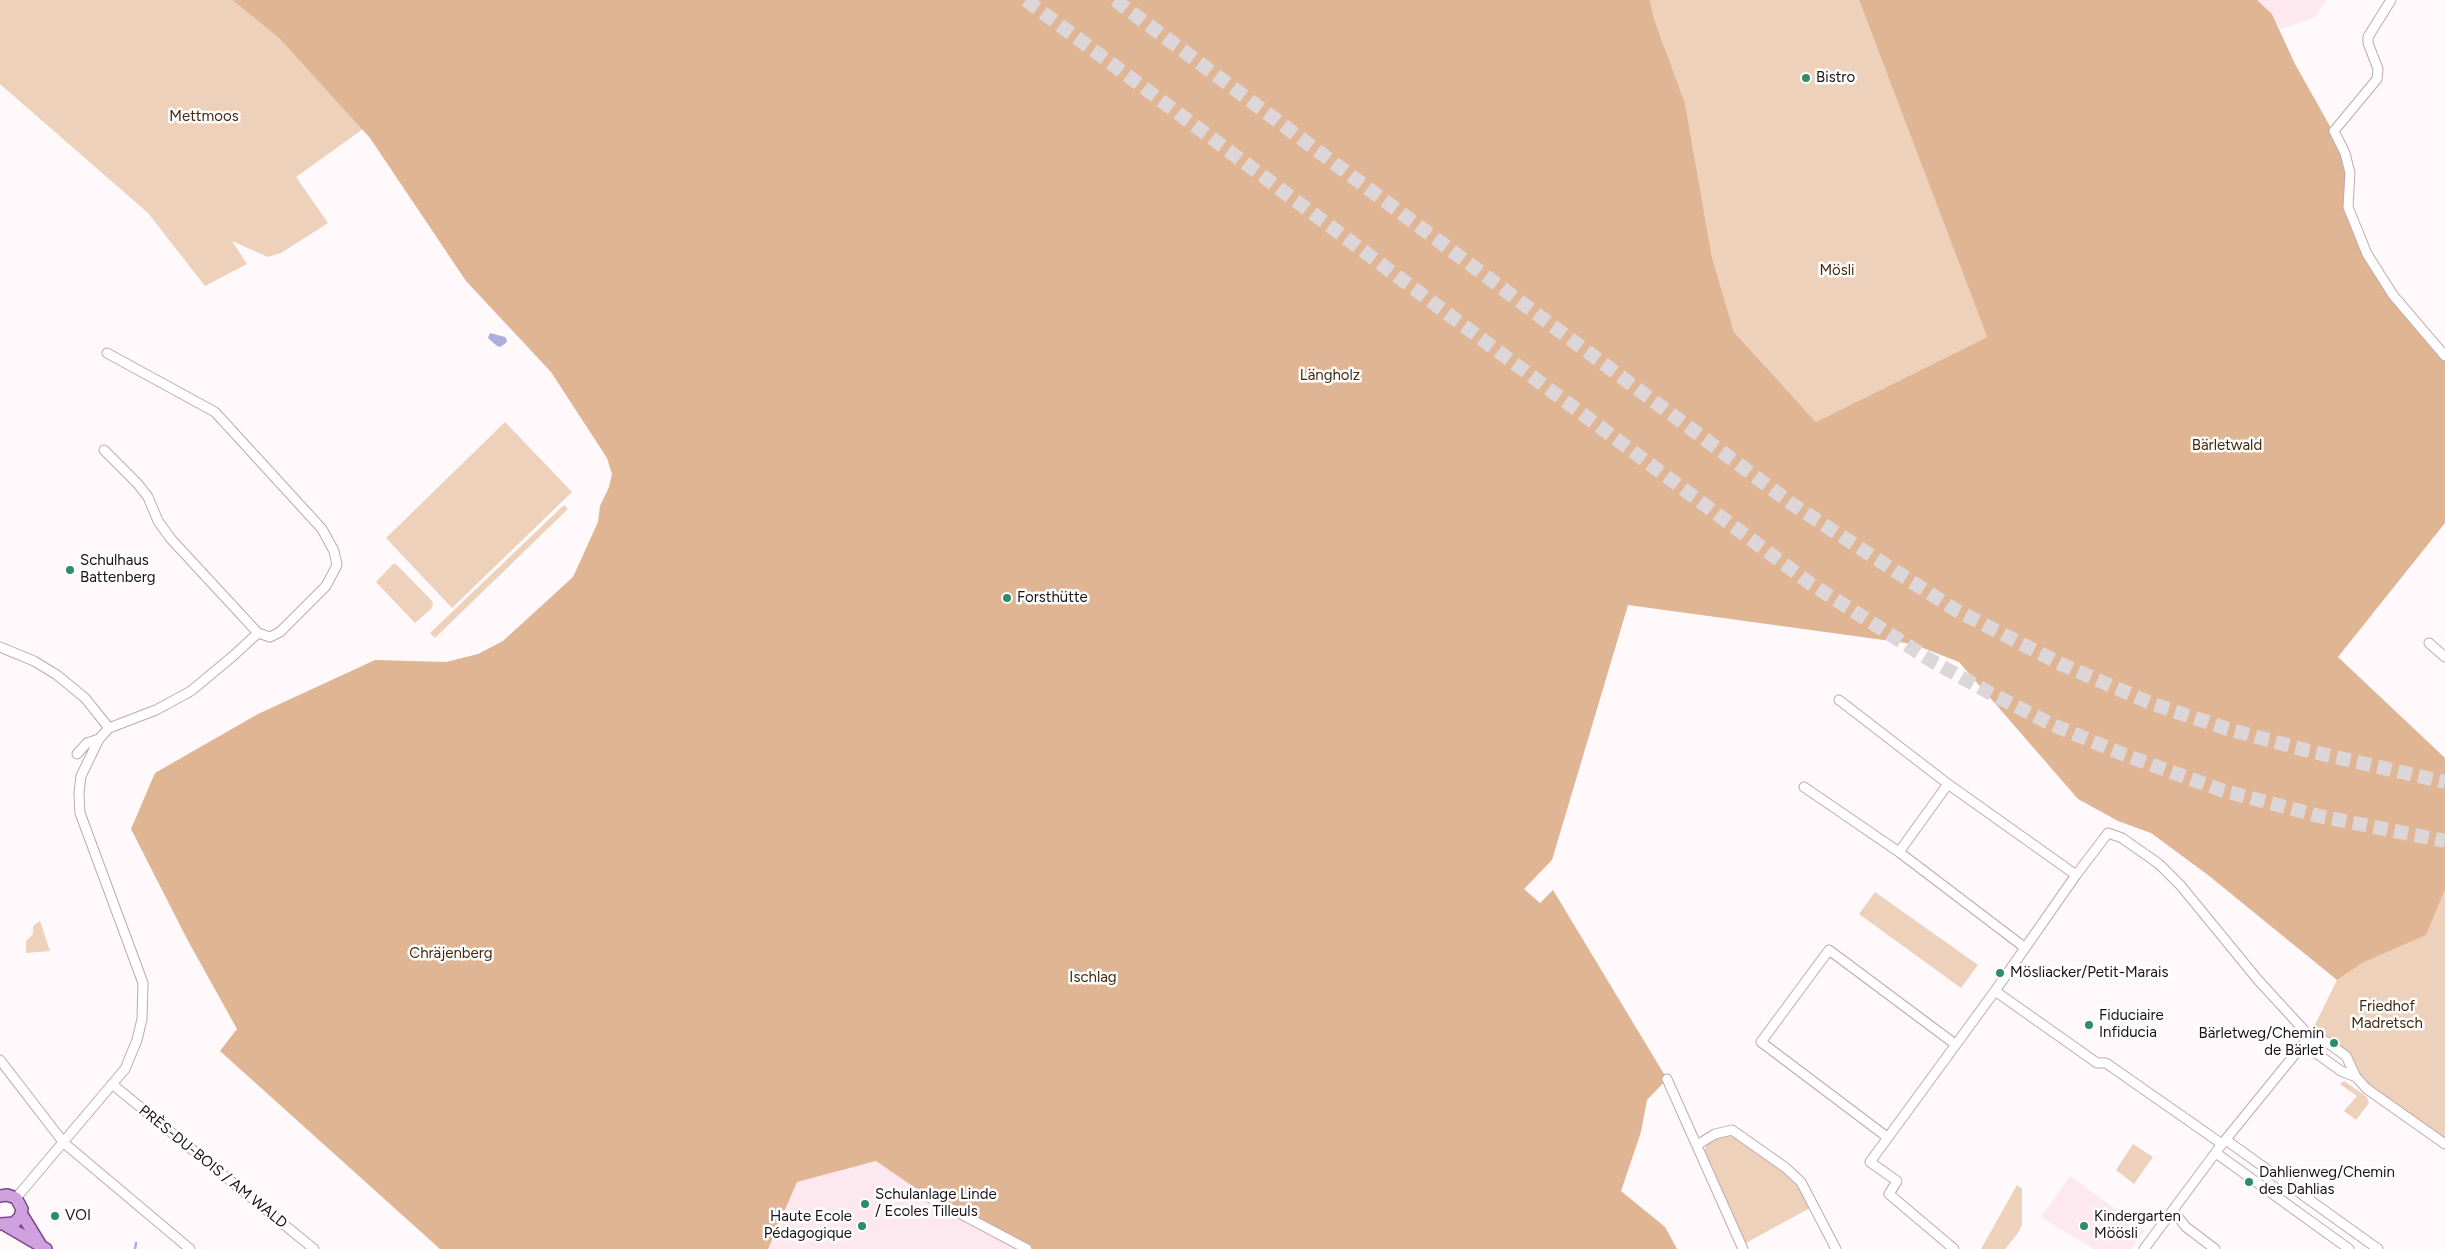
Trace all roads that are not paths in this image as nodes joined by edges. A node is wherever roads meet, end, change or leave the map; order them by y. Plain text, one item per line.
1 (2391, 0) edge
2 (107, 353) dead end
3 (2445, 356) edge
4 (104, 450) dead end
5 (258, 633) junction
6 (2429, 644) dead end
7 (0, 647) edge
8 (2445, 657) edge
9 (1839, 700) dead end
10 (109, 728) junction
11 (100, 739) junction
12 (77, 754) dead end
13 (1948, 784) junction
14 (1804, 787) dead end
15 (1899, 852) junction
16 (2076, 875) junction
17 (2024, 947) junction
18 (1995, 991) junction
19 (2311, 1039) junction
20 (1955, 1044) junction
21 (0, 1060) edge
22 (2356, 1077) junction
23 (1667, 1079) dead end
24 (112, 1084) junction
25 (1887, 1137) junction
26 (2224, 1142) junction
27 (64, 1143) junction
28 (2445, 1144) edge
29 (1697, 1145) junction
30 (2216, 1153) junction
31 (6, 1194) edge
32 (927, 1196) dead end
33 (2173, 1211) junction
34 (21, 1213) junction
35 (2, 1225) edge
36 (43, 1247) edge
37 (190, 1249) edge
38 (314, 1249) edge
39 (1027, 1249) edge
40 (1743, 1249) edge
41 (1836, 1249) edge
42 (1954, 1249) edge
43 (2144, 1249) edge
44 (2215, 1249) edge
45 (2349, 1249) edge
46 (2378, 1249) edge

1 - 3 street
2 - 5 street
4 - 5 street
5 - 10 street
6 - 8 street
7 - 10 street
9 - 13 street
10 - 11 street
11 - 12 street
11 - 24 street
13 - 15 street
13 - 16 street
14 - 15 street
15 - 17 street
16 - 17 street
16 - 19 street
17 - 18 street
18 - 20 street
18 - 26 street
19 - 22 street
19 - 22 street
19 - 26 street
20 - 25 street
20 - 25 street
21 - 27 street
22 - 28 street
23 - 29 street
24 - 27 street
24 - 38 street, PRÈS-DU-BOIS / AM WALD
25 - 42 street
26 - 30 street
26 - 46 street
27 - 31 street
27 - 37 street
29 - 40 street
29 - 41 street
30 - 33 street
30 - 45 street
31 - 34 main road
32 - 39 street
33 - 43 street
33 - 44 street
34 - 35 main road
34 - 36 main road
35 - 36 main road

